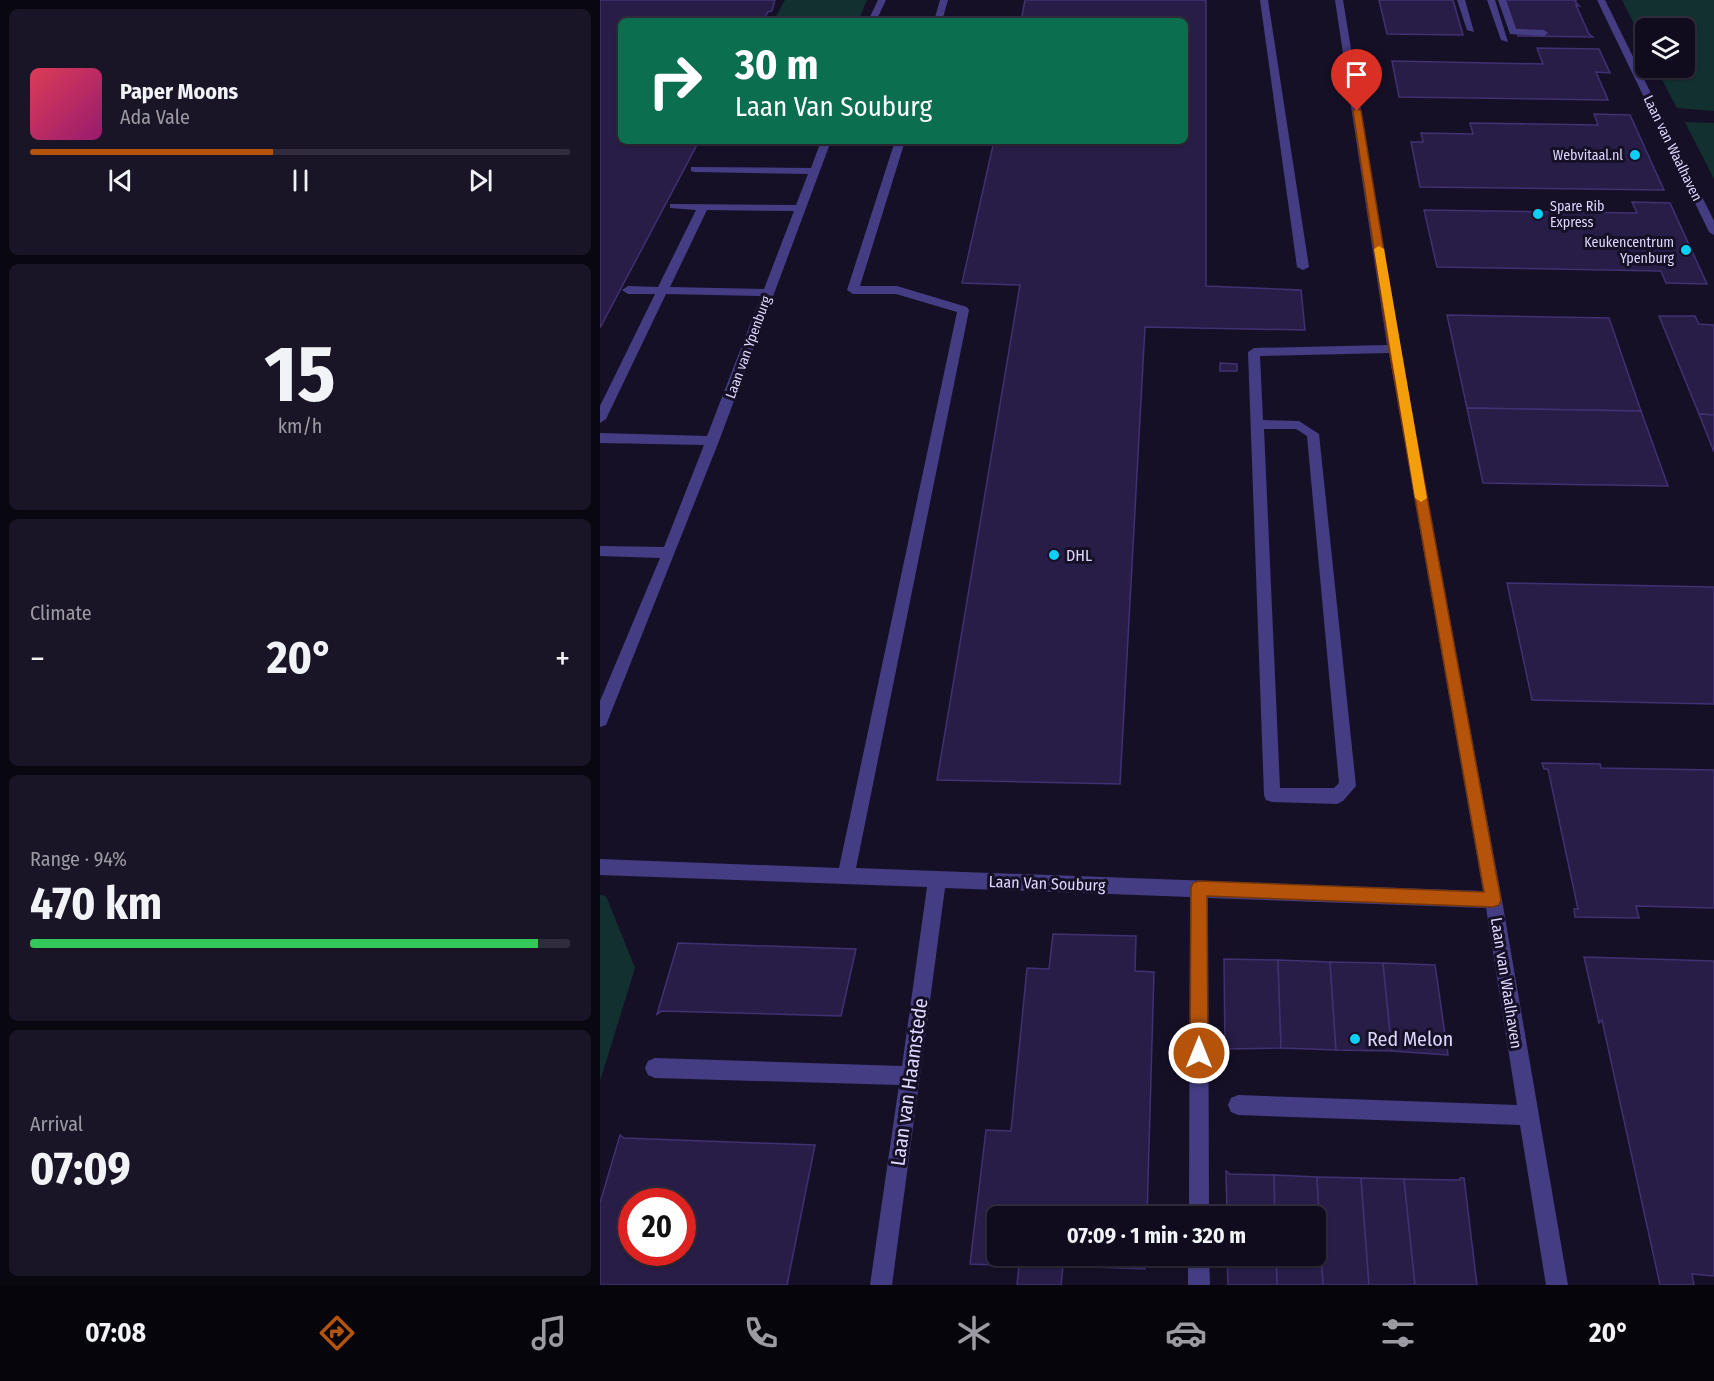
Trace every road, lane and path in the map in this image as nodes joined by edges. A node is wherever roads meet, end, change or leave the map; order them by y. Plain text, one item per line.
1 (882, 0) edge
2 (944, 0) edge
3 (1264, 0) edge
4 (1339, 0) edge
5 (1461, 0) edge
6 (1491, 0) edge
7 (1502, 0) edge
8 (1601, 0) edge
9 (873, 18) edge
10 (939, 18) edge
11 (1471, 30) dead end
12 (1544, 33) dead end
13 (1505, 40) dead end
14 (825, 144) edge
15 (899, 144) edge
16 (695, 168) dead end
17 (815, 171) junction
18 (674, 206) dead end
19 (703, 207) junction
20 (800, 208) junction
21 (1714, 232) edge
22 (1303, 267) dead end
23 (628, 290) dead end
24 (662, 291) junction
25 (768, 293) junction
26 (1395, 349) junction
27 (600, 419) edge
28 (1259, 424) junction
29 (600, 438) edge
30 (713, 441) junction
31 (600, 551) edge
32 (669, 553) junction
33 (600, 720) edge
34 (601, 867) edge
35 (846, 876) junction
36 (937, 879) junction
37 (1199, 888) junction
38 (1493, 900) junction
39 (655, 1068) dead end
40 (910, 1076) junction
41 (1238, 1105) dead end
42 (1529, 1115) junction
43 (1199, 1206) edge
44 (1199, 1266) edge
45 (881, 1285) edge
46 (1199, 1285) edge
47 (1557, 1285) edge

1 - 9 street
2 - 10 street
3 - 22 street
4 - 26 street, Laan van Waalhaven
5 - 11 street
6 - 13 street
7 - 12 street
8 - 21 street, Laan van Waalhaven
14 - 17 street, Laan van Ypenburg
15 - 35 street
16 - 17 street
17 - 20 street, Laan van Ypenburg
18 - 19 street
19 - 20 street
19 - 24 street
20 - 25 street, Laan van Ypenburg
23 - 24 street
24 - 25 street
24 - 27 street
25 - 30 street, Laan van Ypenburg
26 - 28 street
26 - 38 street, Laan van Waalhaven
28 - 28 street
29 - 30 street
30 - 32 street, Laan van Ypenburg
31 - 32 street
32 - 33 street, Laan van Ypenburg
34 - 35 street, Laan Van Souburg
35 - 36 street, Laan Van Souburg
36 - 37 street, Laan Van Souburg
36 - 40 street, Laan van Haamstede
37 - 38 street, Laan Van Souburg
37 - 43 street
38 - 42 street, Laan van Waalhaven
39 - 40 street
40 - 45 street, Laan van Haamstede
41 - 42 street
42 - 47 street, Laan van Waalhaven
44 - 46 street

